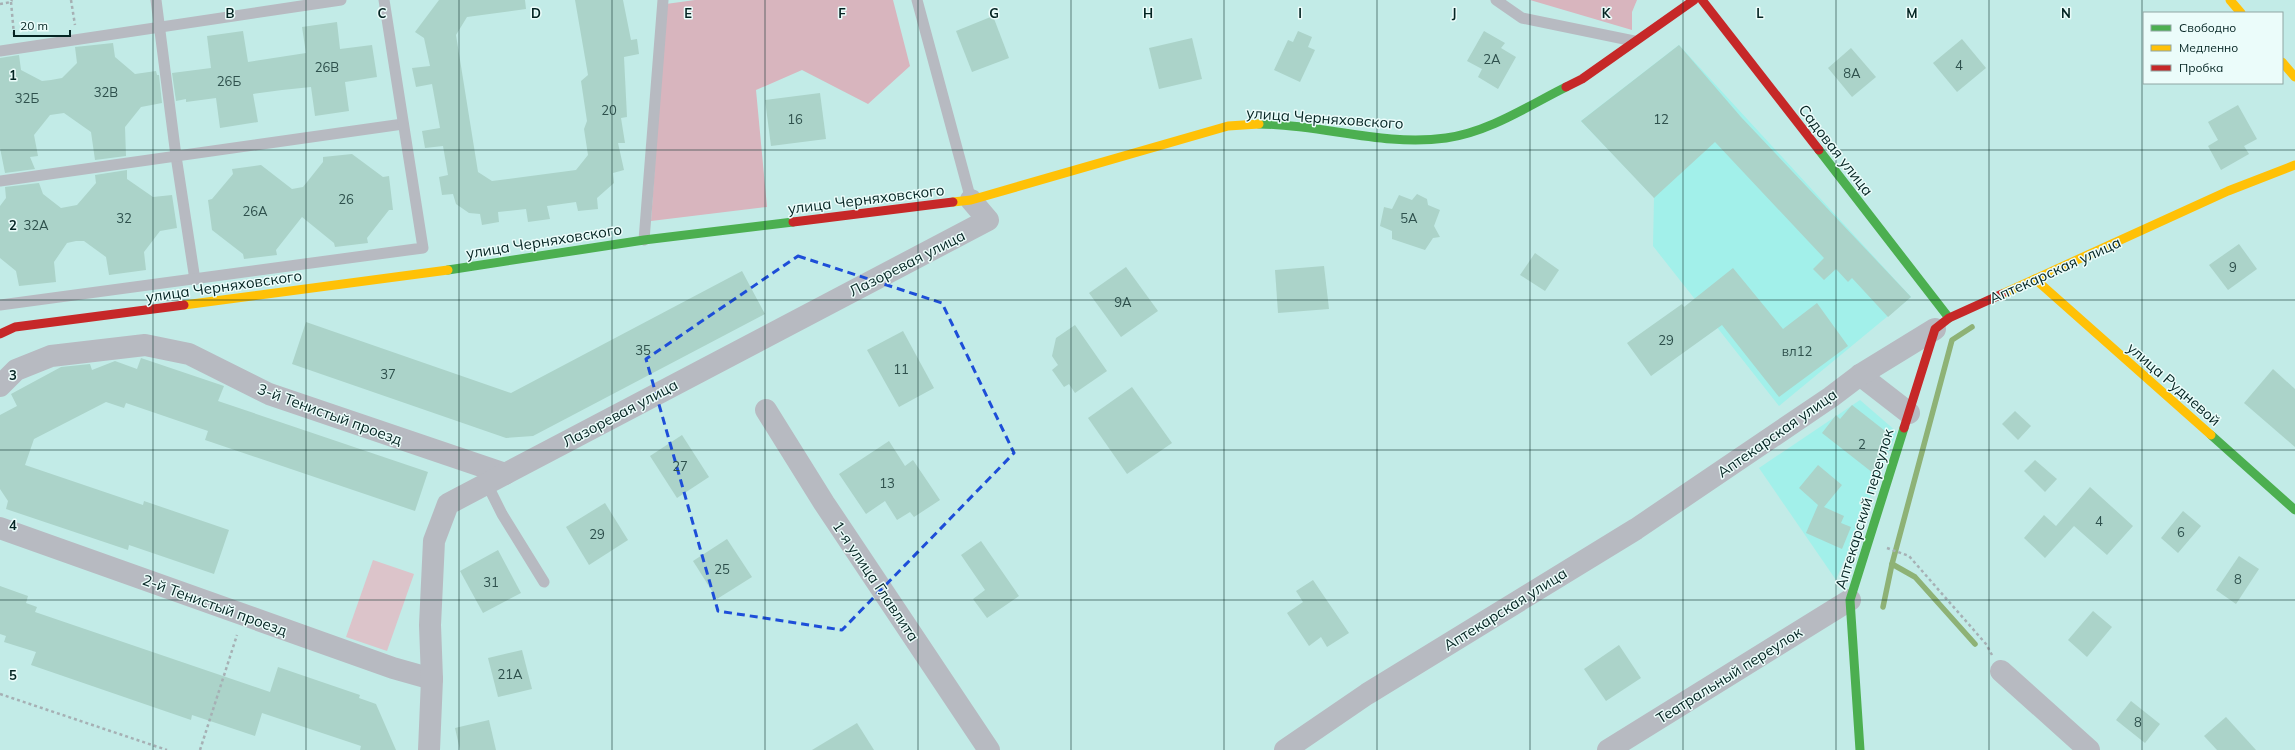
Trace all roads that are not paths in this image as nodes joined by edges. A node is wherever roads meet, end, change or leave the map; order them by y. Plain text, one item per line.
1 (156, 0) edge
2 (341, 0) edge
3 (384, 0) edge
4 (663, 0) edge
5 (917, 0) edge
6 (1496, 0) edge
7 (1694, 0) edge
8 (1702, 0) edge
9 (2230, 0) edge
10 (2240, 12) edge
11 (160, 27) junction
12 (1636, 42) junction
13 (0, 51) edge
14 (2283, 63) edge
15 (2295, 77) edge
16 (403, 124) junction
17 (176, 156) junction
18 (2295, 165) edge
19 (0, 181) edge
20 (971, 200) junction
21 (644, 240) junction
22 (2035, 279) junction
23 (196, 280) junction
24 (0, 305) edge
25 (1942, 324) junction
26 (0, 334) edge
27 (1860, 375) junction
28 (0, 386) edge
29 (766, 410) dead end
30 (1909, 413) junction
31 (496, 479) junction
32 (2295, 510) edge
33 (0, 528) edge
34 (544, 582) dead end
35 (1850, 600) junction
36 (2001, 671) road end
37 (432, 679) junction
38 (429, 750) edge
39 (989, 750) edge
40 (1285, 750) edge
41 (1608, 750) edge
42 (1860, 750) edge
43 (2089, 750) edge

1 - 11 lane
2 - 11 lane
3 - 16 lane
4 - 21 lane
5 - 20 lane
6 - 12 lane
7 - 12 street, улица Черняховского
8 - 25 street, Садовая улица
9 - 10 street
11 - 13 lane
11 - 17 lane
12 - 20 street, улица Черняховского
14 - 15 street
16 - 17 lane
16 - 23 lane
17 - 19 lane
17 - 23 lane
18 - 22 street, Аптекарская улица
20 - 21 street, улица Черняховского
20 - 31 street, Лазоревая улица
21 - 26 street, улица Черняховского
22 - 25 street, Аптекарская улица
22 - 32 street, улица Рудневой
23 - 24 lane
25 - 27 street, Аптекарская улица
25 - 30 street, Аптекарский переулок
27 - 30 street
27 - 40 street, Аптекарская улица
28 - 31 street, 3-й Тенистый проезд
29 - 39 street, 1-я улица Главлита
30 - 35 street, Аптекарский переулок
31 - 34 lane
31 - 37 street, Лазоревая улица
33 - 37 street, 2-й Тенистый проезд
35 - 41 street, Театральный переулок
35 - 42 street, Аптекарский переулок
36 - 43 street
37 - 38 street, Лазоревая улица

